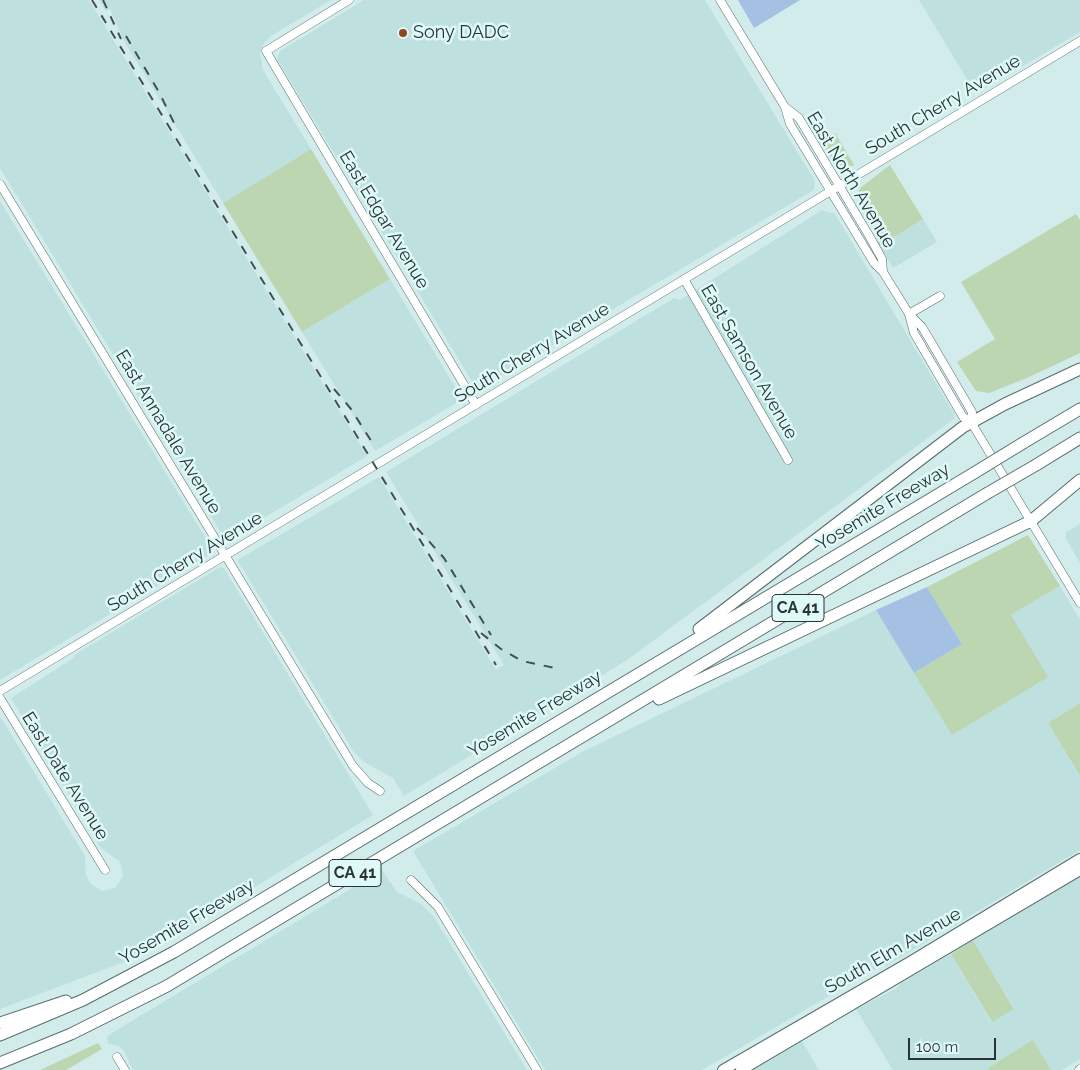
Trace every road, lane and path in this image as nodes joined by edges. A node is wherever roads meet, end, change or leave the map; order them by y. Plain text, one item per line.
1 (349, 0) edge
2 (720, 0) edge
3 (1080, 41) edge
4 (785, 107) junction
5 (0, 184) edge
6 (840, 185) junction
7 (830, 191) junction
8 (883, 272) junction
9 (684, 279) junction
10 (940, 296) dead end
11 (909, 314) junction
12 (1080, 369) edge
13 (476, 405) junction
14 (1080, 409) edge
15 (971, 422) junction
16 (1080, 438) edge
17 (788, 460) dead end
18 (1080, 480) edge
19 (1031, 521) junction
20 (225, 556) junction
21 (1080, 603) edge
22 (624, 681) junction
23 (0, 691) edge
24 (0, 698) edge
25 (609, 721) junction
26 (380, 791) dead end
27 (1080, 859) edge
28 (105, 870) dead end
29 (1080, 870) edge
30 (411, 880) dead end
31 (115, 984) junction
32 (873, 988) junction
33 (0, 1023) edge
34 (0, 1035) edge
35 (47, 1044) junction
36 (117, 1057) dead end
37 (0, 1064) edge
38 (0, 1070) edge
39 (125, 1070) edge
40 (536, 1070) edge
41 (723, 1070) edge
42 (741, 1070) edge

1 - 13 street, East Edgar Avenue
2 - 4 street, East North Avenue
3 - 6 street, South Cherry Avenue
4 - 6 street, East North Avenue
4 - 7 street, East North Avenue
5 - 20 street, East Annadale Avenue
6 - 7 street, South Cherry Avenue
6 - 8 street, East North Avenue
7 - 8 street, East North Avenue
7 - 9 street, South Cherry Avenue
8 - 11 street, East North Avenue
9 - 13 street, South Cherry Avenue
9 - 17 street, East Samson Avenue
10 - 11 street
11 - 15 street, East North Avenue
12 - 15 highway
13 - 20 street, South Cherry Avenue
14 - 22 highway, Yosemite Freeway / CA 41, bridge
15 - 19 street, East North Avenue
15 - 22 highway
16 - 25 highway, CA 41, bridge
18 - 19 highway
19 - 21 street, East North Avenue
19 - 25 highway
20 - 23 street, South Cherry Avenue
20 - 26 street, East Annadale Avenue
22 - 31 highway, Yosemite Freeway / CA 41
24 - 28 street, East Date Avenue
25 - 35 highway, CA 41
27 - 32 main road, South Elm Avenue
29 - 32 main road, South Elm Avenue
30 - 40 street
31 - 33 highway
31 - 34 highway, Yosemite Freeway / CA 41
32 - 41 main road, South Elm Avenue
32 - 42 main road, South Elm Avenue
35 - 37 highway, CA 41
35 - 38 highway
36 - 39 street

